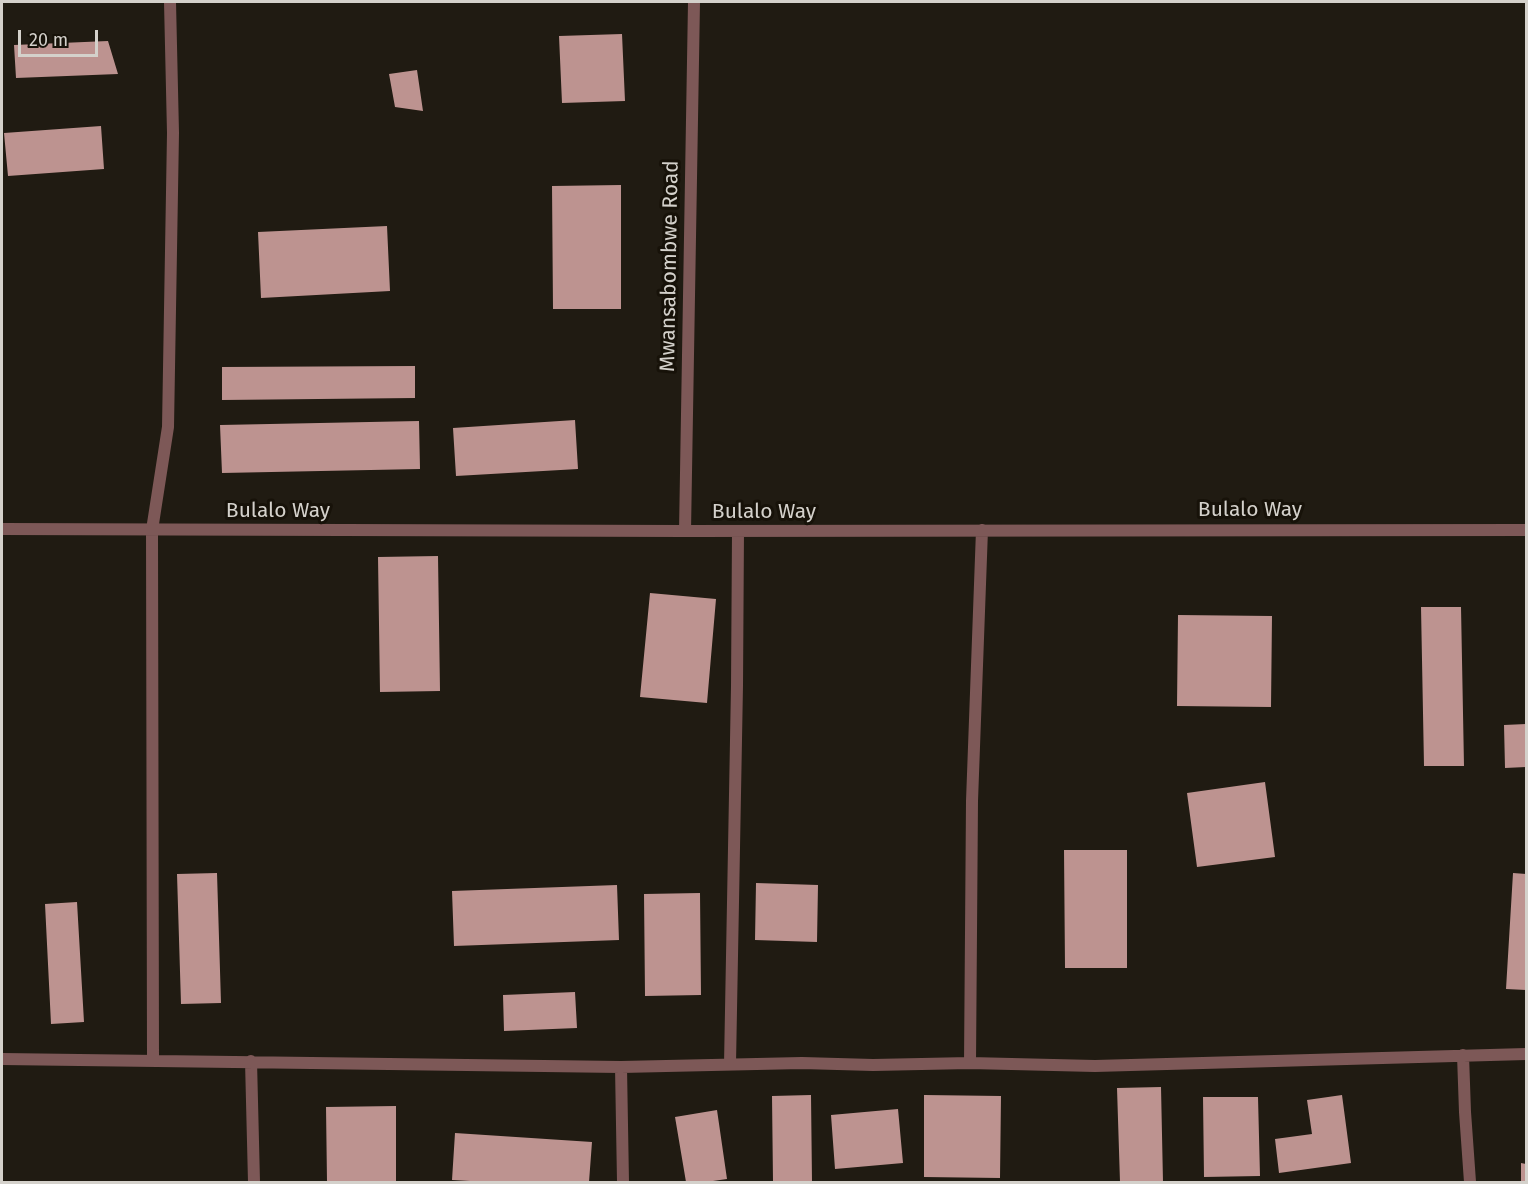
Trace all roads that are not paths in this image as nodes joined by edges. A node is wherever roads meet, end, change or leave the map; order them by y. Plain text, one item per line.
1 (170, 2) edge
2 (694, 2) edge
3 (2, 529) edge
4 (152, 530) junction
5 (982, 530) junction
6 (1527, 530) edge
7 (685, 531) junction
8 (738, 531) junction
9 (1527, 1054) edge
10 (1463, 1055) junction
11 (2, 1059) edge
12 (153, 1060) junction
13 (251, 1061) junction
14 (969, 1063) junction
15 (730, 1064) junction
16 (621, 1067) junction
17 (254, 1182) edge
18 (623, 1182) edge
19 (1470, 1182) edge

1 - 4 street
2 - 7 street, Mwansabombwe Road
3 - 4 street, Bulalo Way
4 - 7 street, Bulalo Way
4 - 12 street
5 - 6 street, Bulalo Way
5 - 8 street, Bulalo Way
5 - 14 street
7 - 8 street, Bulalo Way
8 - 15 street
9 - 10 street
10 - 14 street
10 - 19 street
11 - 12 street
12 - 13 street
13 - 16 street
13 - 17 street
14 - 15 street
15 - 16 street
16 - 18 street

